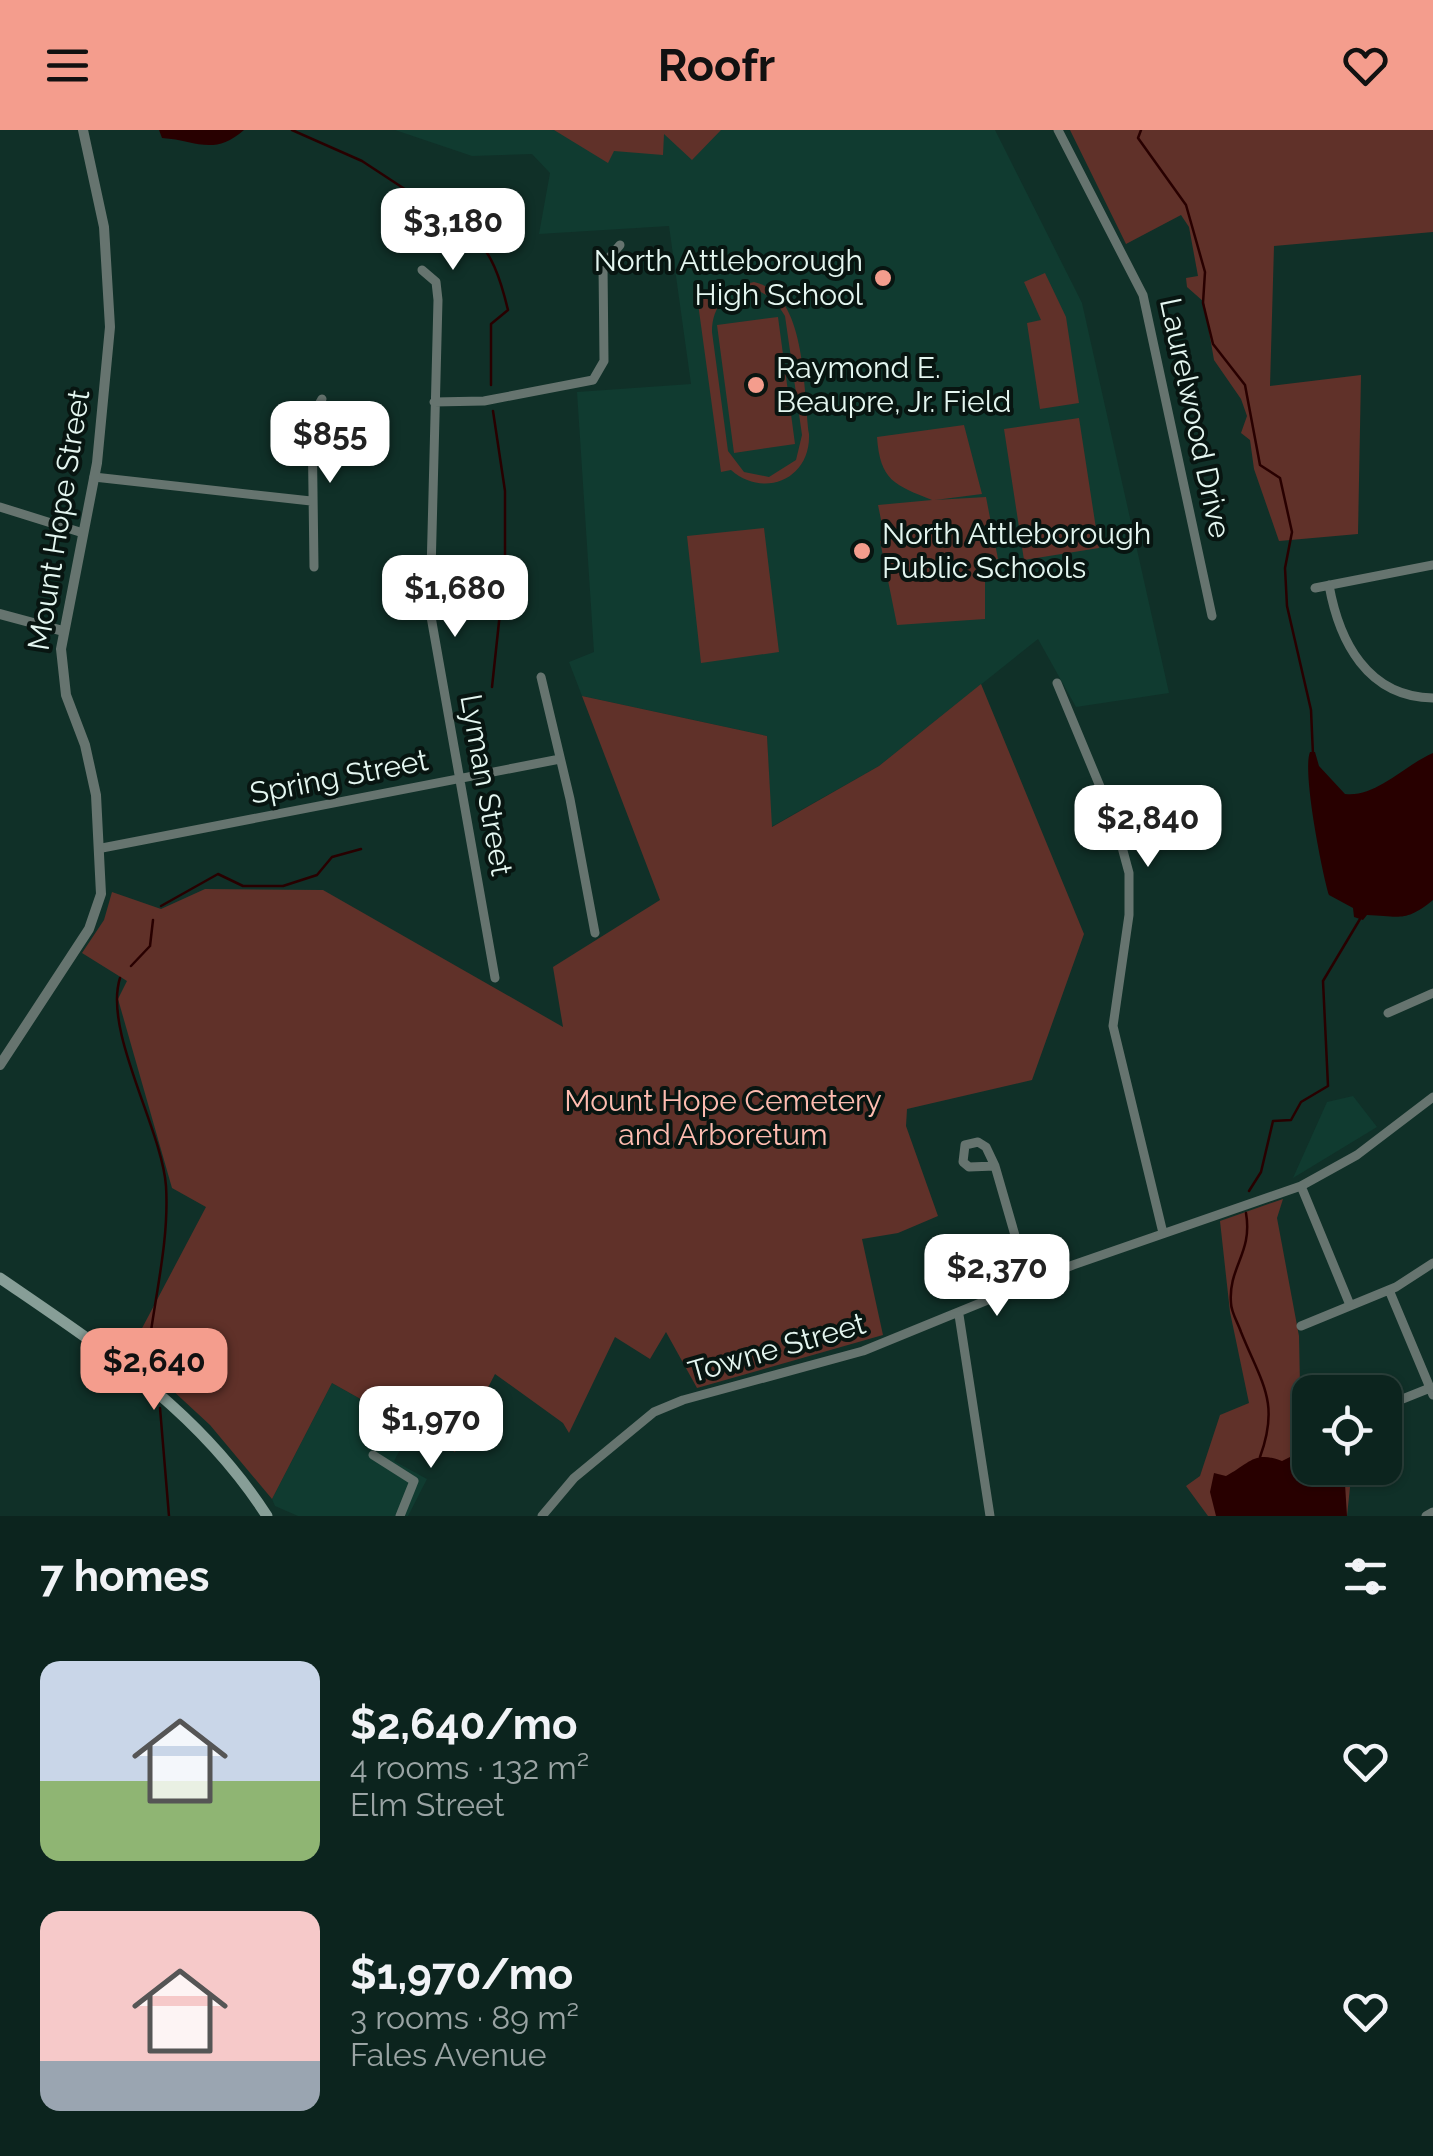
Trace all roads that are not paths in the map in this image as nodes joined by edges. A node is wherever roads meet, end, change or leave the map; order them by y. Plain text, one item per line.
1 (83, 130) edge
2 (1058, 130) edge
3 (620, 245) dead end
4 (422, 270) dead end
5 (322, 399) dead end
6 (434, 402) junction
7 (94, 477) junction
8 (311, 501) junction
9 (0, 507) edge
10 (84, 533) junction
11 (1433, 565) edge
12 (314, 567) dead end
13 (1329, 585) junction
14 (1315, 588) dead end
15 (0, 614) edge
16 (1212, 616) dead end
17 (63, 631) junction
18 (541, 677) dead end
19 (1057, 683) dead end
20 (1433, 698) edge
21 (560, 759) junction
22 (458, 780) junction
23 (102, 848) junction
24 (595, 933) dead end
25 (495, 978) dead end
26 (1433, 993) edge
27 (1388, 1013) dead end
28 (0, 1065) edge
29 (1433, 1097) edge
30 (995, 1166) dead end
31 (1301, 1186) junction
32 (1164, 1233) junction
33 (1433, 1263) edge
34 (0, 1278) edge
35 (1029, 1284) junction
36 (1389, 1290) junction
37 (1350, 1304) junction
38 (958, 1315) junction
39 (1301, 1326) dead end
40 (1431, 1392) edge
41 (1402, 1401) edge
42 (373, 1455) dead end
43 (1433, 1512) edge
44 (267, 1516) edge
45 (400, 1516) edge
46 (542, 1516) edge
47 (990, 1516) edge
48 (1426, 1516) edge

1 - 7 street, Mount Hope Street
2 - 16 street, Laurelwood Drive
3 - 6 street
4 - 6 street, Lyman Street
5 - 8 street
6 - 22 street, Lyman Street
7 - 8 street
7 - 10 street, Mount Hope Street
8 - 12 street
9 - 10 street
10 - 17 street, Mount Hope Street
11 - 13 street
13 - 14 street
13 - 20 street
15 - 17 street
17 - 23 street, Mount Hope Street
18 - 21 street
19 - 32 street
21 - 22 street, Spring Street
21 - 24 street
22 - 23 street, Spring Street
22 - 25 street, Lyman Street
23 - 28 street, Mount Hope Street
26 - 27 street
29 - 31 street, Towne Street
30 - 35 street
31 - 32 street, Towne Street
31 - 37 street
32 - 35 street, Towne Street
33 - 36 street
34 - 44 main road
35 - 38 street, Towne Street
36 - 37 street
36 - 40 street
37 - 39 street
38 - 46 street, Towne Street
38 - 47 street
40 - 41 street
42 - 45 street
43 - 48 street

